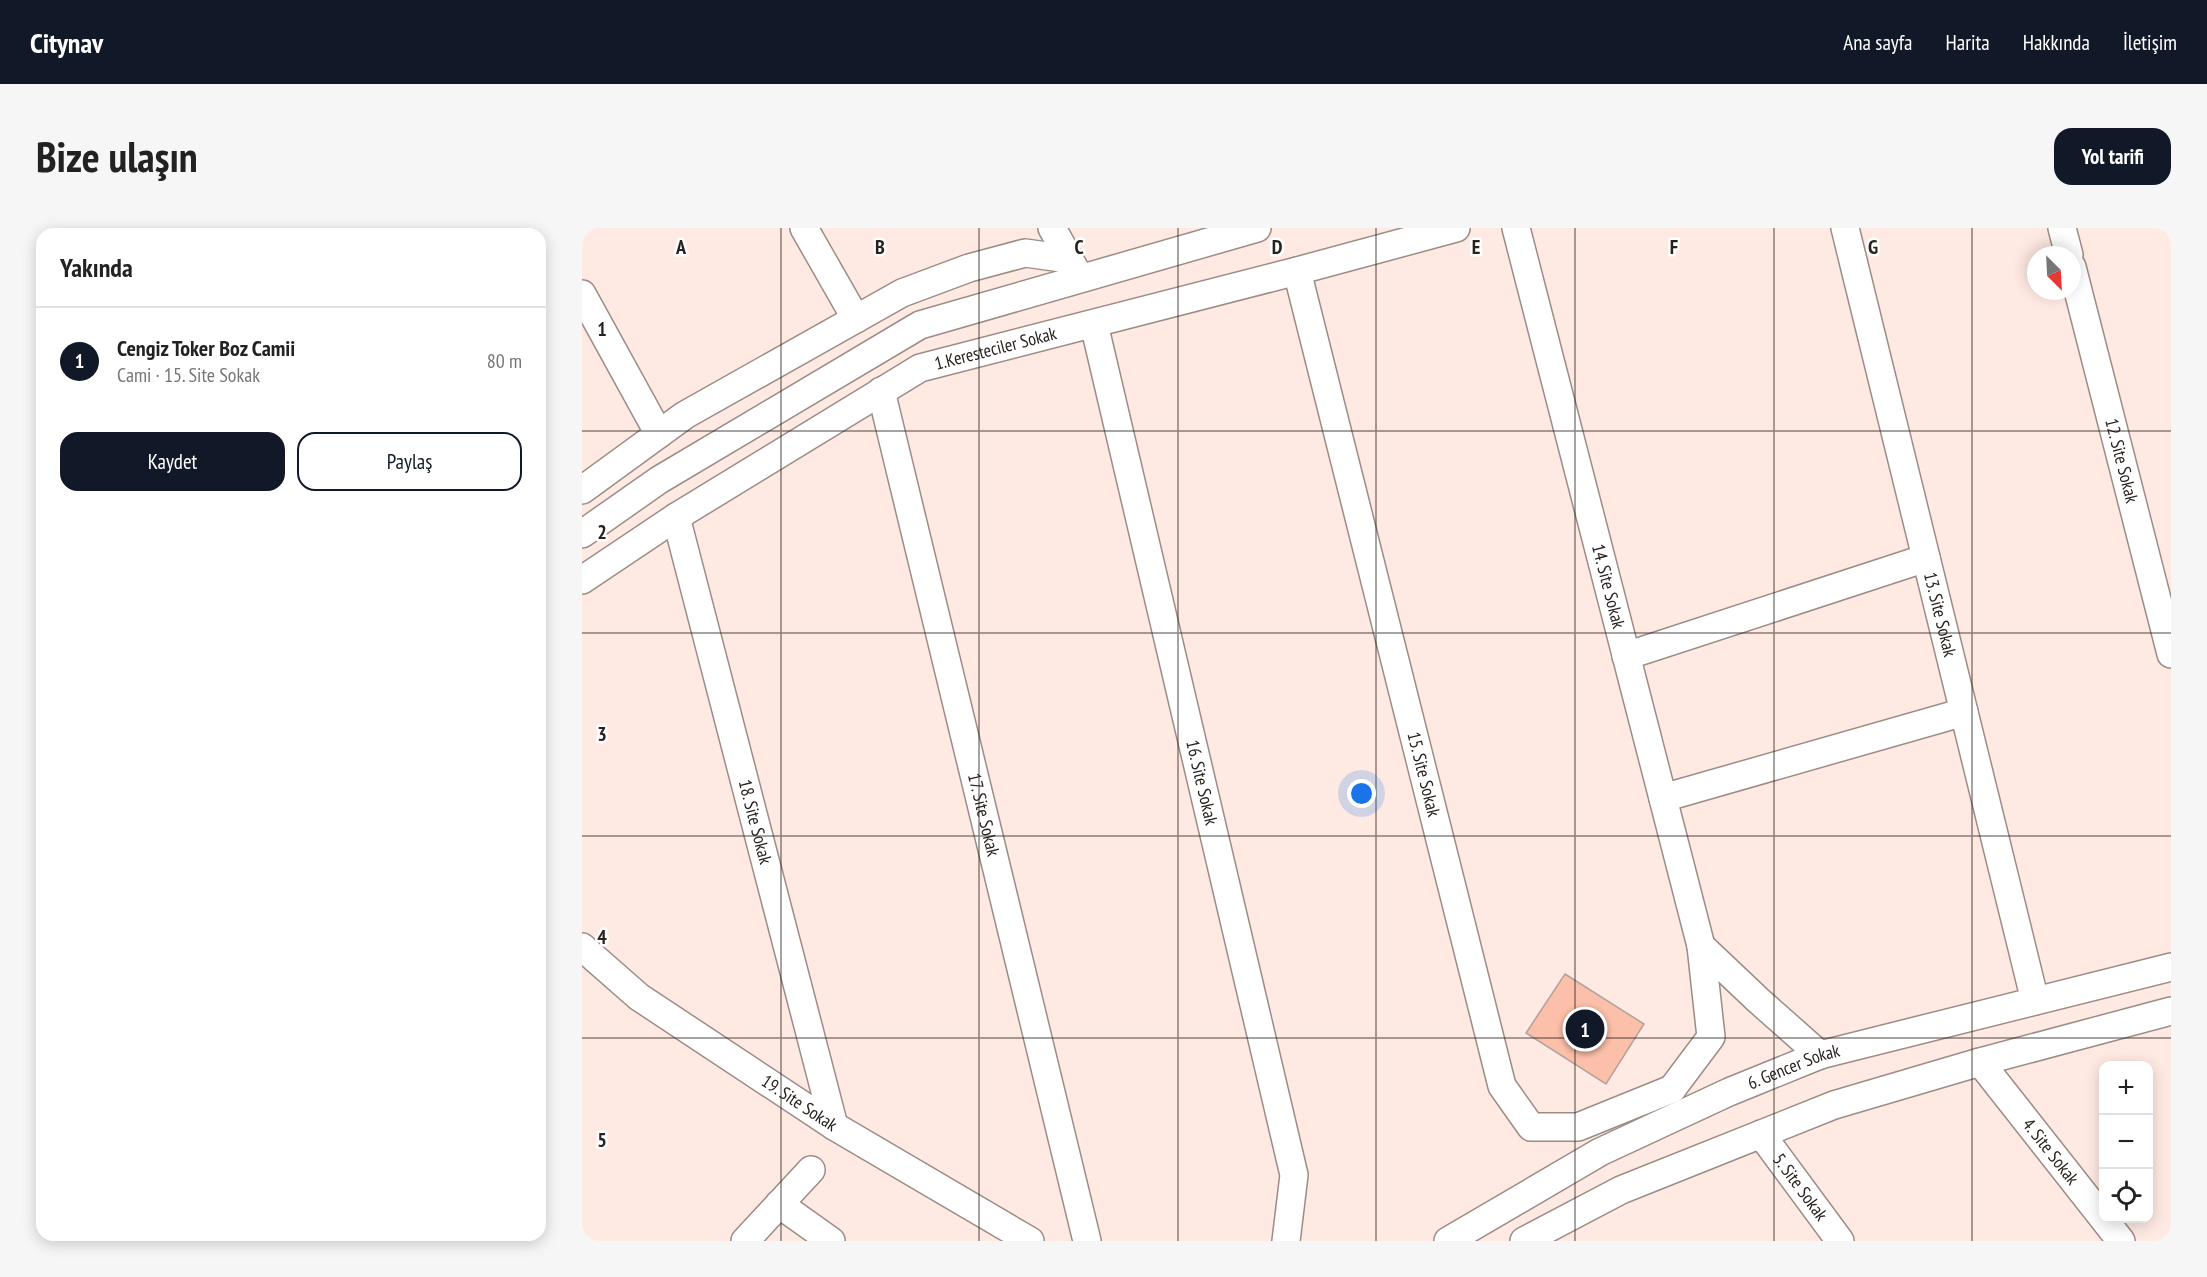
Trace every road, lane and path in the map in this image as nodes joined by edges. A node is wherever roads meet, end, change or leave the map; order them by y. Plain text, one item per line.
1 (804, 228) edge
2 (1052, 228) edge
3 (1257, 228) edge
4 (1456, 228) edge
5 (1516, 228) edge
6 (1845, 228) edge
7 (2062, 228) edge
8 (2067, 246) edge
9 (1074, 268) junction
10 (1297, 271) junction
11 (582, 294) edge
12 (2080, 300) edge
13 (856, 318) junction
14 (1094, 324) junction
15 (881, 391) junction
16 (659, 434) junction
17 (582, 490) edge
18 (676, 517) junction
19 (582, 534) edge
20 (1926, 558) junction
21 (582, 580) edge
22 (2171, 654) edge
23 (1626, 656) junction
24 (1964, 712) junction
25 (1663, 798) junction
26 (1701, 946) junction
27 (582, 947) edge
28 (2171, 967) edge
29 (2035, 1001) junction
30 (2171, 1011) edge
31 (1820, 1055) junction
32 (1980, 1062) junction
33 (1672, 1089) junction
34 (1700, 1106) junction
35 (834, 1126) junction
36 (1761, 1134) junction
37 (811, 1170) dead end
38 (779, 1204) junction
39 (1554, 1234) edge
40 (745, 1241) edge
41 (831, 1241) edge
42 (1030, 1241) edge
43 (1087, 1241) edge
44 (1286, 1241) edge
45 (1448, 1241) edge
46 (1524, 1241) edge
47 (1840, 1241) edge
48 (2121, 1241) edge

1 - 13 street
2 - 9 street
3 - 9 street
4 - 10 street, 1.Keresteciler Sokak
5 - 23 street, 14. Site Sokak
6 - 20 street, 13. Site Sokak
7 - 8 street
9 - 13 street
9 - 19 street
10 - 14 street, 1.Keresteciler Sokak
10 - 33 street, 15. Site Sokak
11 - 16 street
12 - 22 street, 12. Site Sokak
13 - 16 street
14 - 15 street, 1.Keresteciler Sokak
14 - 44 street, 16. Site Sokak
15 - 18 street, 1.Keresteciler Sokak
15 - 43 street, 17. Site Sokak
16 - 17 street
18 - 21 street, 1.Keresteciler Sokak
18 - 35 street, 18. Site Sokak
20 - 23 street
20 - 24 street, 13. Site Sokak
23 - 25 street, 14. Site Sokak
24 - 25 street
24 - 29 street, 13. Site Sokak
25 - 26 street, 14. Site Sokak
26 - 31 street
26 - 33 street, 14. Site Sokak
27 - 35 street, 19. Site Sokak
28 - 29 street, 6. Gencer Sokak
29 - 31 street, 6. Gencer Sokak
30 - 32 street
31 - 34 street, 6. Gencer Sokak
32 - 36 street
32 - 48 street, 4. Site Sokak
33 - 34 street
34 - 45 street, 6. Gencer Sokak
35 - 42 street, 19. Site Sokak
36 - 39 street
36 - 47 street, 5. Site Sokak
37 - 38 street
38 - 40 street
38 - 41 street
39 - 46 street

